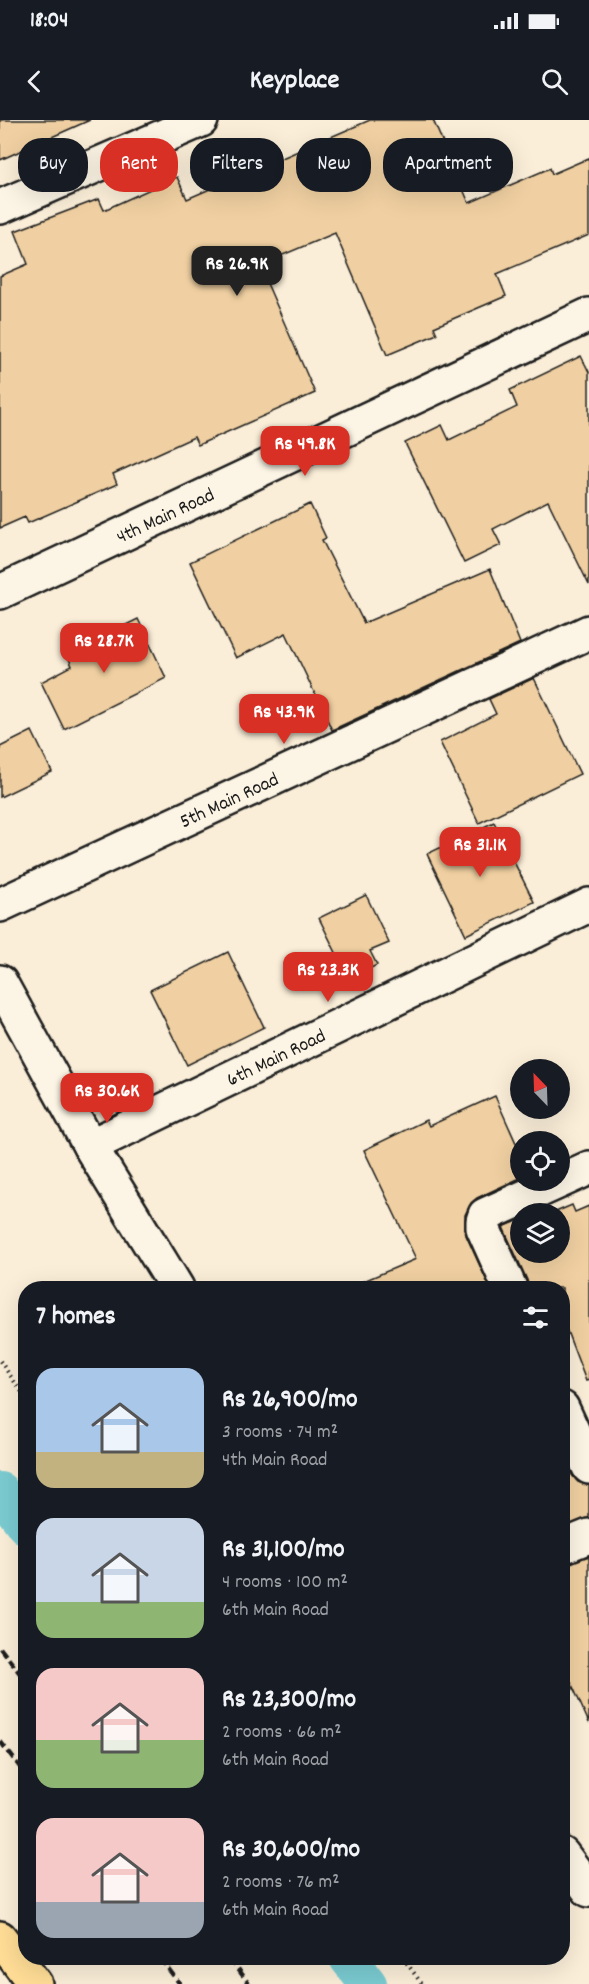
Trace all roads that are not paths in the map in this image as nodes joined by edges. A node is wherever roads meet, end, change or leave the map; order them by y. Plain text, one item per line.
1 (201, 120) edge
2 (0, 207) edge
3 (589, 315) edge
4 (0, 592) edge
5 (589, 632) edge
6 (0, 905) edge
7 (589, 905) edge
8 (0, 982) edge
9 (90, 1146) junction
10 (589, 1168) edge
11 (173, 1281) edge
12 (507, 1281) edge
13 (570, 1425) edge
14 (589, 1467) edge
15 (589, 1536) edge
16 (570, 1544) edge
17 (570, 1863) edge
18 (587, 1883) edge
19 (0, 1938) edge
20 (18, 1962) edge
21 (21, 1965) edge
22 (35, 1984) edge

1 - 2 street
3 - 4 street, 4th Main Road
5 - 6 street, 5th Main Road
7 - 9 street, 6th Main Road
8 - 9 street
9 - 11 street
10 - 12 street
13 - 14 street
15 - 16 street
17 - 18 street
19 - 20 main road
21 - 22 main road

